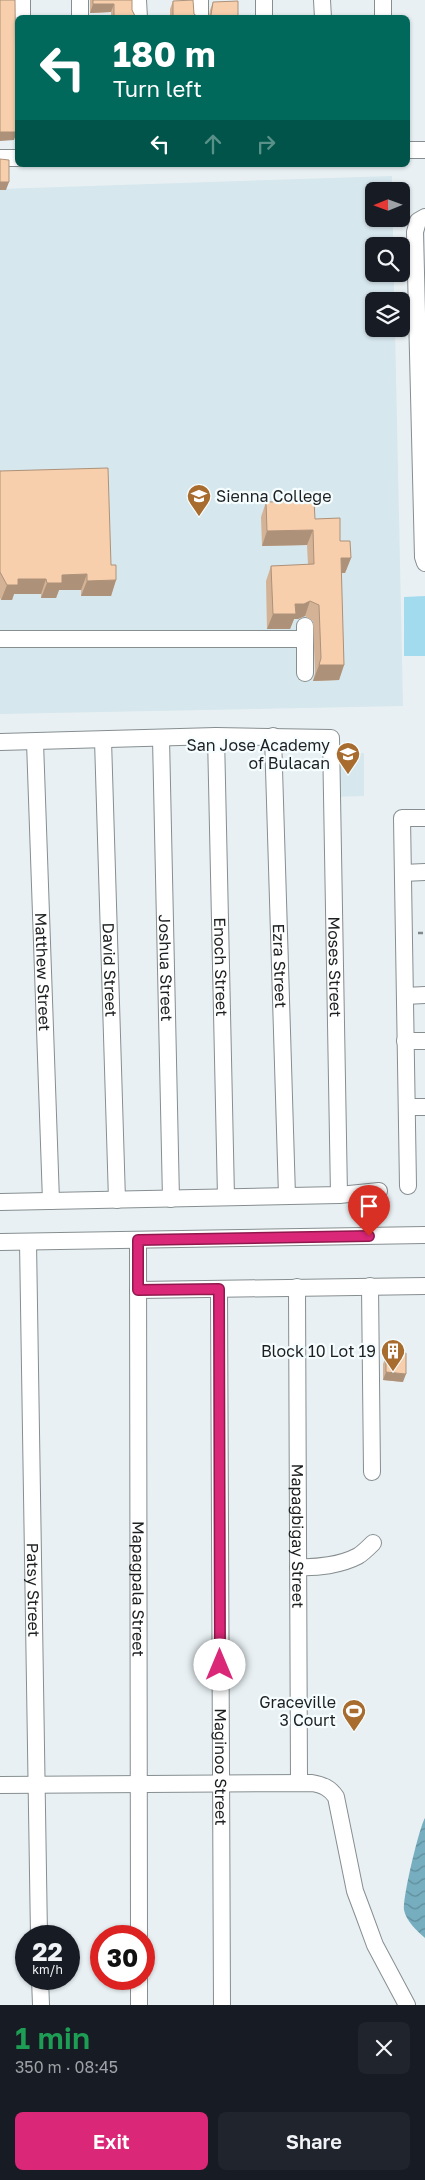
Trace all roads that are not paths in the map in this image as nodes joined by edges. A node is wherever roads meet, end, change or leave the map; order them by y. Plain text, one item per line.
1 (22, 0) edge
2 (80, 0) edge
3 (138, 0) edge
4 (200, 0) edge
5 (264, 0) edge
6 (322, 0) edge
7 (383, 0) edge
8 (22, 15) edge
9 (80, 15) edge
10 (139, 15) edge
11 (200, 15) edge
12 (264, 15) edge
13 (323, 15) edge
14 (383, 15) edge
15 (410, 150) edge
16 (425, 150) edge
17 (0, 158) edge
18 (15, 158) edge
19 (425, 217) edge
20 (425, 564) edge
21 (0, 639) edge
22 (305, 672) dead end
23 (216, 736) junction
24 (273, 736) junction
25 (161, 738) junction
26 (103, 740) junction
27 (0, 742) edge
28 (35, 742) junction
29 (425, 818) edge
30 (425, 872) edge
31 (403, 873) junction
32 (425, 995) edge
33 (405, 996) junction
34 (425, 1041) edge
35 (405, 1042) junction
36 (406, 1107) junction
37 (425, 1107) edge
38 (408, 1186) dead end
39 (379, 1190) dead end
40 (339, 1195) junction
41 (286, 1196) junction
42 (226, 1198) junction
43 (171, 1199) junction
44 (118, 1200) junction
45 (51, 1201) junction
46 (0, 1202) edge
47 (425, 1235) edge
48 (138, 1240) junction
49 (0, 1242) edge
50 (28, 1242) junction
51 (370, 1286) junction
52 (425, 1286) edge
53 (297, 1288) junction
54 (219, 1289) junction
55 (138, 1290) junction
56 (372, 1472) dead end
57 (373, 1543) dead end
58 (298, 1567) junction
59 (299, 1783) junction
60 (138, 1784) junction
61 (221, 1784) junction
62 (37, 1785) junction
63 (0, 1786) edge
64 (39, 1925) edge
65 (139, 1925) edge
66 (40, 1990) edge
67 (139, 1990) edge
68 (40, 2005) edge
69 (139, 2005) edge
70 (222, 2005) edge
71 (407, 2005) edge

1 - 8 street
2 - 9 street
3 - 10 street
4 - 11 street
5 - 12 street
6 - 13 street
7 - 14 street
15 - 16 street
17 - 18 street
19 - 20 street
21 - 22 street
23 - 24 street
23 - 25 street
23 - 42 street, Enoch Street
24 - 40 street, Moses Street
24 - 41 street, Ezra Street
25 - 26 street
25 - 43 street, Joshua Street
26 - 28 street
26 - 44 street, David Street
27 - 28 street
28 - 45 street, Matthew Street
29 - 31 street
30 - 31 street
31 - 33 street
32 - 33 street
33 - 35 street
34 - 35 street
35 - 36 street
36 - 37 street
36 - 38 street
39 - 40 street
40 - 41 street
41 - 42 street
42 - 43 street
43 - 44 street
44 - 45 street
45 - 46 street
47 - 48 street
48 - 50 street
48 - 55 street, Mapagpala Street
49 - 50 street
50 - 62 street, Patsy Street
51 - 52 street
51 - 53 street
51 - 56 street
53 - 54 street
53 - 58 street, Mapagbigay Street
54 - 55 street
54 - 61 street, Maginoo Street
55 - 60 street, Mapagpala Street
57 - 58 street
58 - 59 street, Mapagbigay Street
59 - 61 street
59 - 71 street
60 - 61 street
60 - 62 street
60 - 65 street, Mapagpala Street
61 - 70 street, Maginoo Street
62 - 63 street
62 - 64 street, Patsy Street
66 - 68 street
67 - 69 street

